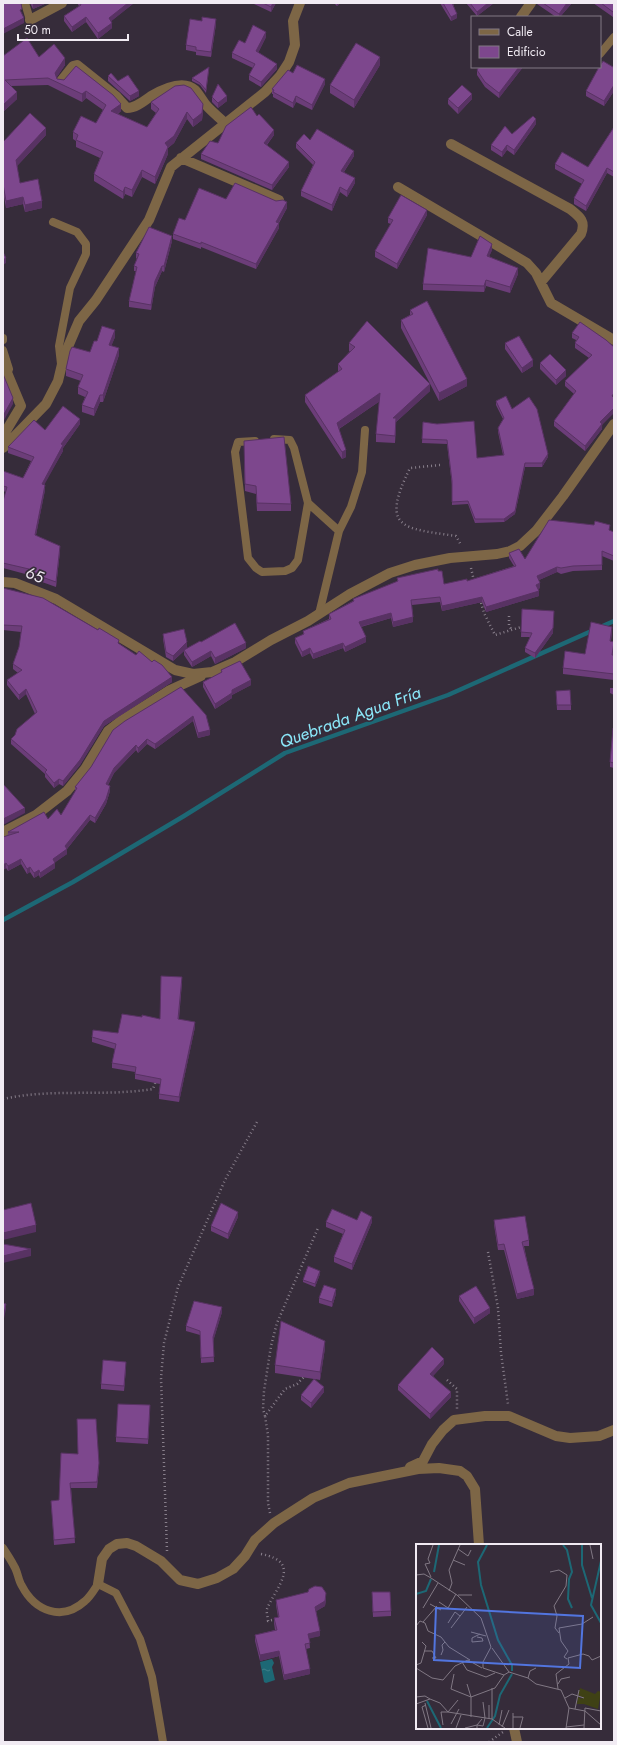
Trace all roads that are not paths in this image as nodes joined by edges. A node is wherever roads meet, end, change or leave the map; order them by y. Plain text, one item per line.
1 (25, 3) edge
2 (62, 3) edge
3 (300, 3) edge
4 (531, 3) edge
5 (522, 16) edge
6 (30, 20) joint
7 (614, 37) edge
8 (601, 53) edge
9 (61, 81) edge
10 (226, 124) junction
11 (451, 144) dead end
12 (181, 158) junction
13 (398, 187) dead end
14 (280, 200) edge
15 (53, 222) dead end
16 (541, 282) junction
17 (614, 340) edge
18 (3, 350) edge
19 (3, 362) edge
20 (62, 367) junction
21 (22, 406) junction
22 (614, 424) edge
23 (365, 430) dead end
24 (3, 436) edge
25 (3, 448) edge
26 (308, 503) junction
27 (339, 531) junction
28 (3, 582) edge
29 (319, 614) junction
30 (212, 672) junction
31 (3, 832) edge
32 (614, 1430) edge
33 (397, 1473) junction
34 (479, 1544) edge
35 (3, 1548) edge
36 (98, 1584) junction
37 (512, 1729) edge
38 (163, 1742) edge
39 (518, 1742) edge

1 - 6 lane
2 - 6 street
3 - 10 street
4 - 5 street
7 - 8 lane
9 - 10 street
10 - 12 street
11 - 16 street
12 - 14 street
12 - 20 street
13 - 16 street
15 - 20 lane
16 - 17 street
18 - 21 lane
19 - 21 street
20 - 25 street
21 - 24 street
22 - 29 street
23 - 27 lane
26 - 26 lane
26 - 27 lane
27 - 29 lane
28 - 30 street, 65
29 - 30 street
30 - 31 street
32 - 33 street
33 - 34 street
33 - 36 street
35 - 36 lane
36 - 38 lane
37 - 39 street

